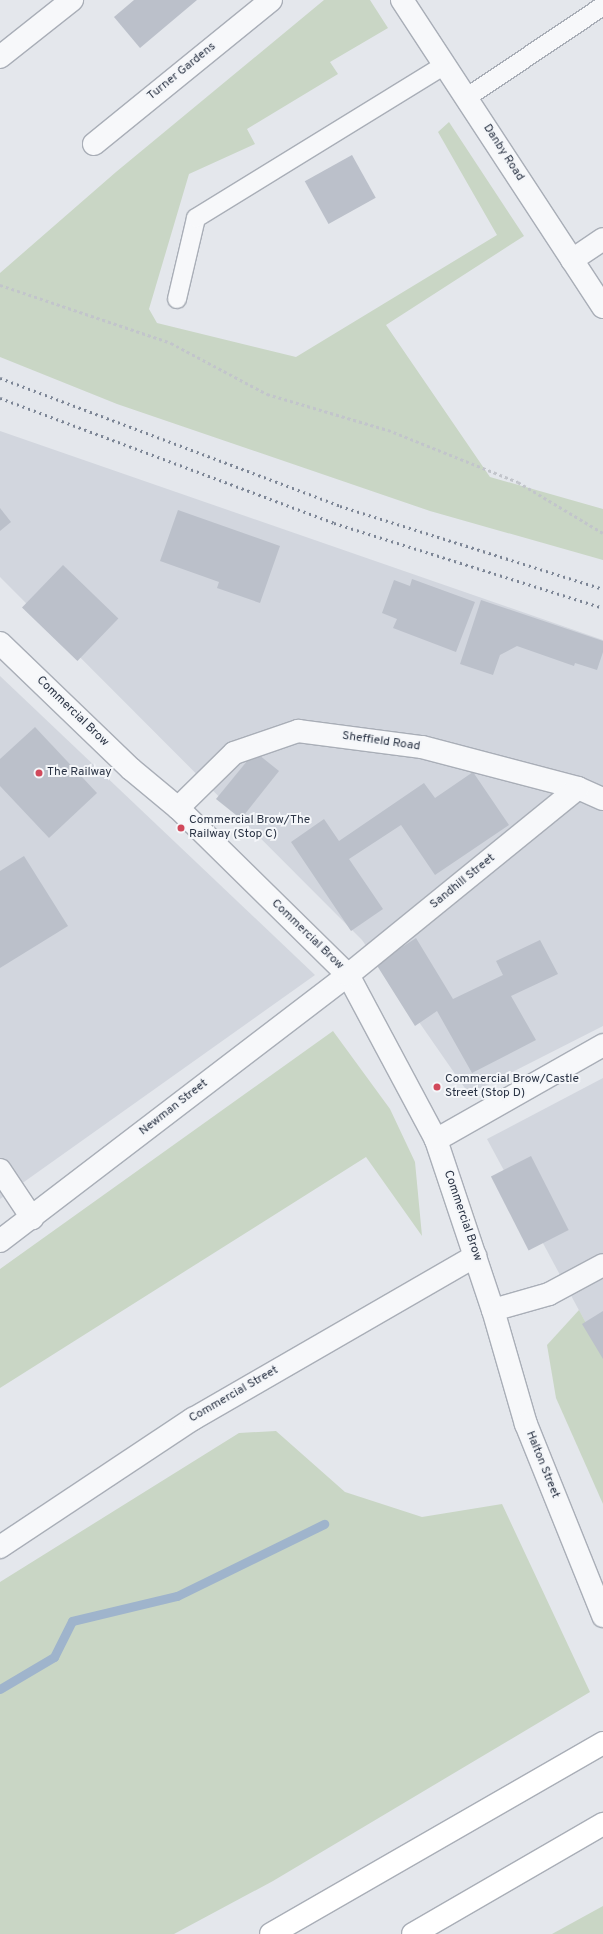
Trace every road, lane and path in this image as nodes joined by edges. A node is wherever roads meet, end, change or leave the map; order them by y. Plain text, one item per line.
1 (72, 0) edge
2 (271, 0) edge
3 (402, 0) edge
4 (603, 6) edge
5 (0, 57) edge
6 (445, 65) junction
7 (466, 98) junction
8 (94, 144) dead end
9 (603, 239) edge
10 (572, 260) junction
11 (0, 284) edge
12 (177, 299) dead end
13 (603, 307) edge
14 (603, 534) edge
15 (2, 648) edge
16 (578, 788) junction
17 (603, 799) edge
18 (178, 808) junction
19 (348, 975) junction
20 (603, 1045) edge
21 (436, 1140) junction
22 (0, 1170) edge
23 (32, 1218) junction
24 (0, 1241) edge
25 (475, 1256) junction
26 (603, 1265) edge
27 (493, 1310) junction
28 (0, 1547) edge
29 (603, 1616) edge
30 (603, 1743) edge
31 (603, 1824) edge
32 (271, 1934) edge
33 (413, 1934) edge

1 - 5 street
2 - 8 street, Turner Gardens
3 - 6 street, Danby Road
4 - 7 lane
6 - 7 street, Danby Road
6 - 12 lane
7 - 10 street, Danby Road
9 - 10 street
10 - 13 street, Danby Road
11 - 14 path
15 - 18 street, Commercial Brow
16 - 17 street, Sheffield Road
16 - 18 street, Sheffield Road
16 - 19 street, Sandhill Street
18 - 19 street, Commercial Brow
19 - 21 street, Commercial Brow
19 - 23 street, Newman Street
20 - 21 street
21 - 25 street, Commercial Brow
22 - 23 street
23 - 24 street, Newman Street
25 - 27 street, Commercial Brow
25 - 28 street, Commercial Street
26 - 27 street
27 - 29 street, Halton Street
30 - 32 highway
31 - 33 highway

